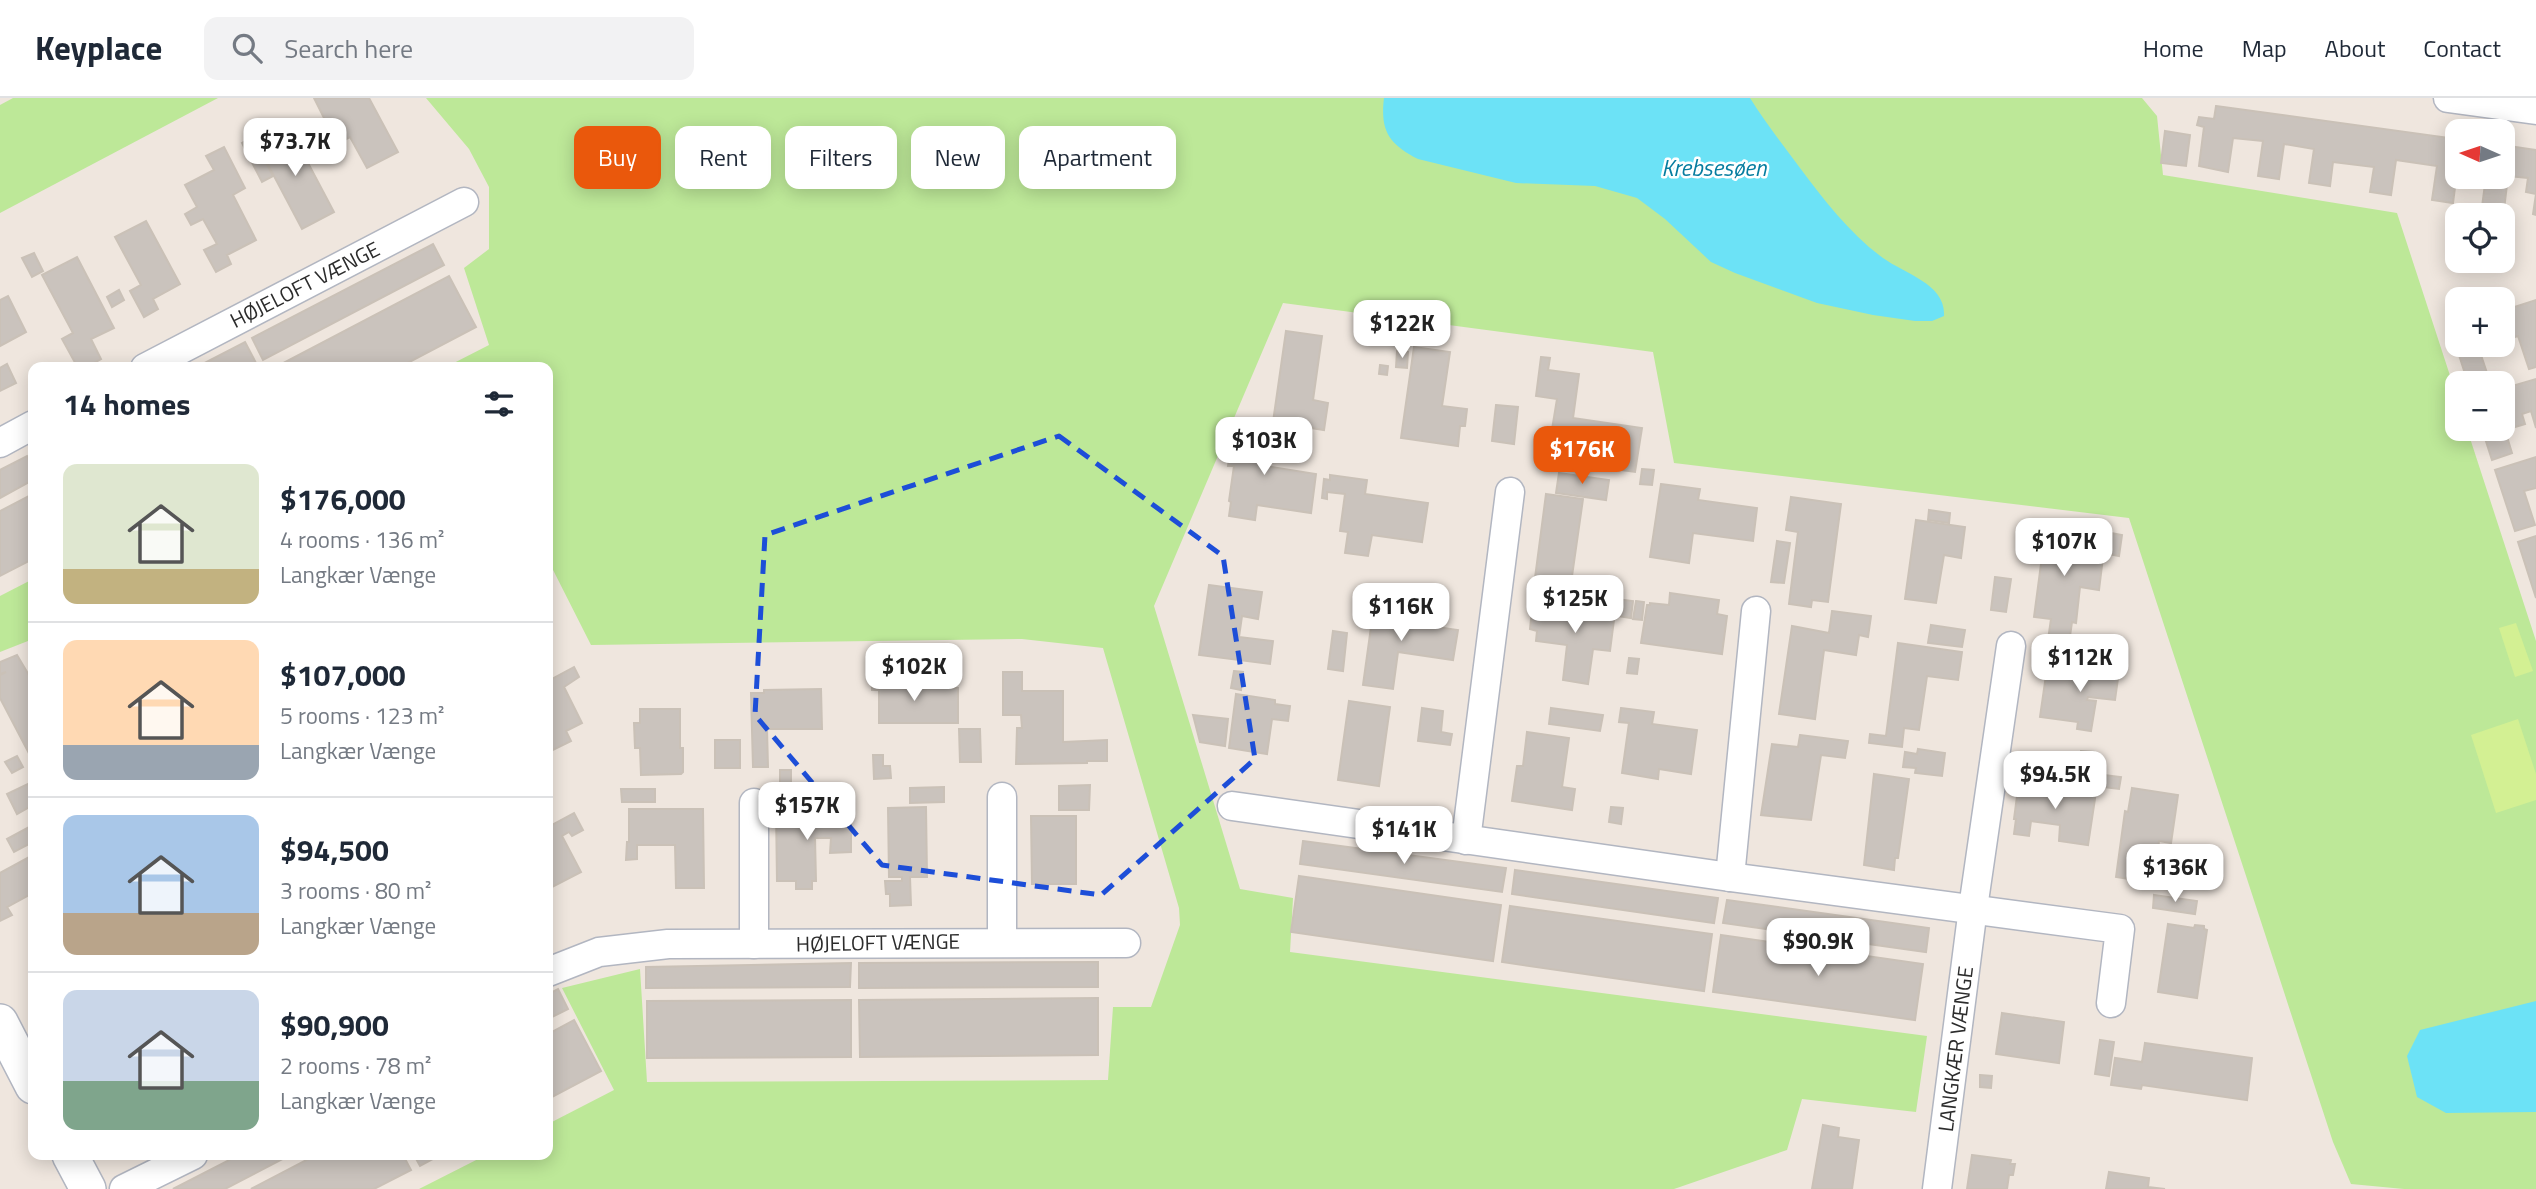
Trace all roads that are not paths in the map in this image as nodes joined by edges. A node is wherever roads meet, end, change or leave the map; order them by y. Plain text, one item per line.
1 (2448, 98) edge
2 (2536, 110) edge
3 (464, 202) dead end
4 (157, 362) edge
5 (28, 428) edge
6 (0, 443) edge
7 (1510, 492) dead end
8 (1756, 611) dead end
9 (2011, 646) dead end
10 (1002, 797) dead end
11 (754, 803) dead end
12 (1232, 806) dead end
13 (1466, 840) junction
14 (1730, 877) junction
15 (1973, 908) junction
16 (1002, 942) junction
17 (1126, 943) dead end
18 (754, 944) junction
19 (553, 970) edge
20 (2110, 1003) dead end
21 (0, 1022) edge
22 (28, 1076) edge
23 (73, 1160) edge
24 (183, 1160) edge
25 (88, 1189) edge
26 (124, 1189) edge
27 (1937, 1189) edge

1 - 2 street
3 - 4 street, HØJELOFT VÆNGE
5 - 6 street
7 - 13 street
8 - 14 street
9 - 15 street, LANGKÆR VÆNGE
10 - 16 street
11 - 18 street
12 - 13 street
13 - 14 street
14 - 15 street
15 - 20 street
15 - 27 street, LANGKÆR VÆNGE
16 - 17 street, HØJELOFT VÆNGE
16 - 18 street, HØJELOFT VÆNGE
18 - 19 street, HØJELOFT VÆNGE
21 - 22 street
23 - 25 street
24 - 26 street

